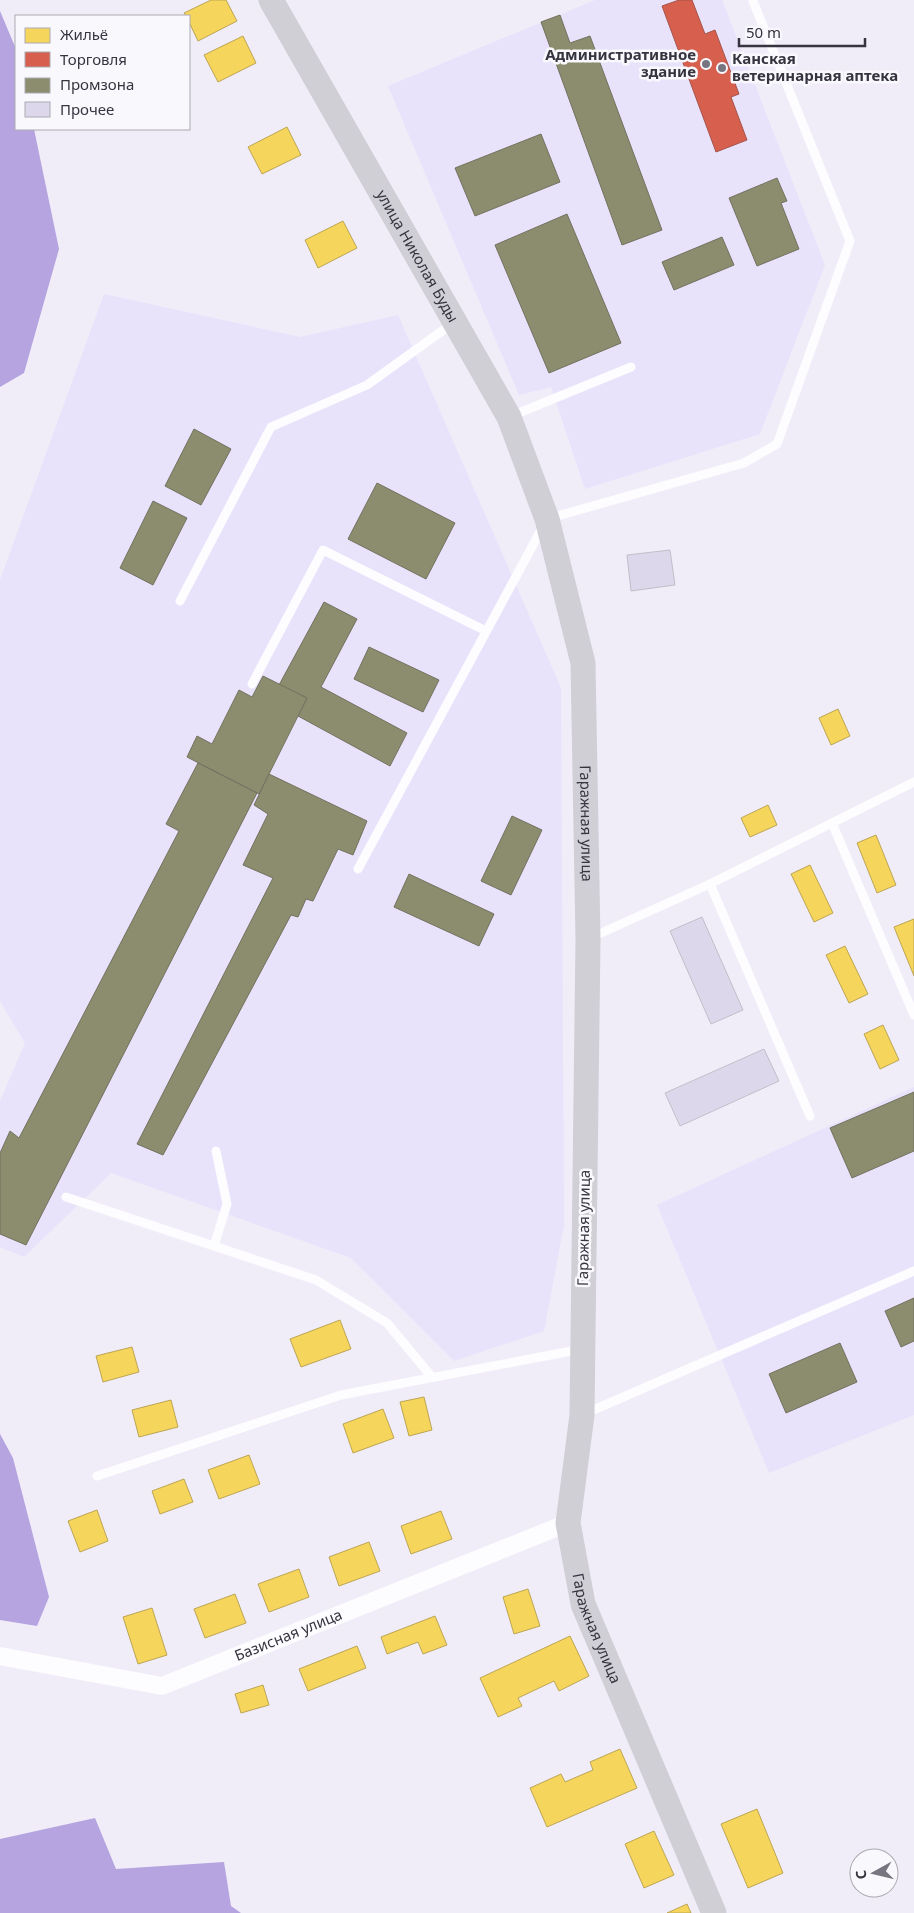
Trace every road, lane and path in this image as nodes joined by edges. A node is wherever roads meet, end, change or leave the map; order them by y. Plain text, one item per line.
1 (271, 0) edge
2 (753, 1) edge
3 (455, 322) junction
4 (631, 367) dead end
5 (509, 417) junction
6 (547, 519) junction
7 (180, 601) dead end
8 (486, 631) junction
9 (252, 684) dead end
10 (914, 782) edge
11 (832, 822) junction
12 (358, 869) dead end
13 (710, 884) junction
14 (588, 939) junction
15 (914, 1015) edge
16 (810, 1116) dead end
17 (216, 1151) dead end
18 (66, 1197) dead end
19 (214, 1246) junction
20 (914, 1271) edge
21 (582, 1348) junction
22 (432, 1377) junction
23 (582, 1415) junction
24 (97, 1476) dead end
25 (568, 1523) junction
26 (0, 1656) edge
27 (714, 1913) edge

1 - 3 street, улица Николая Буды
2 - 6 lane
3 - 5 street, улица Николая Буды
3 - 7 lane
4 - 5 lane
5 - 6 street, улица Николая Буды
6 - 8 lane
6 - 14 street, Гаражная улица
8 - 9 lane
8 - 12 lane
10 - 11 lane
11 - 13 lane
11 - 15 lane
13 - 14 lane
13 - 16 lane
14 - 21 street, Гаражная улица
17 - 19 lane
18 - 19 lane
19 - 22 lane
20 - 23 lane
21 - 22 lane
21 - 23 street, Гаражная улица
22 - 24 lane
23 - 25 street, Гаражная улица
25 - 26 street, Базисная улица
25 - 27 street, Гаражная улица

